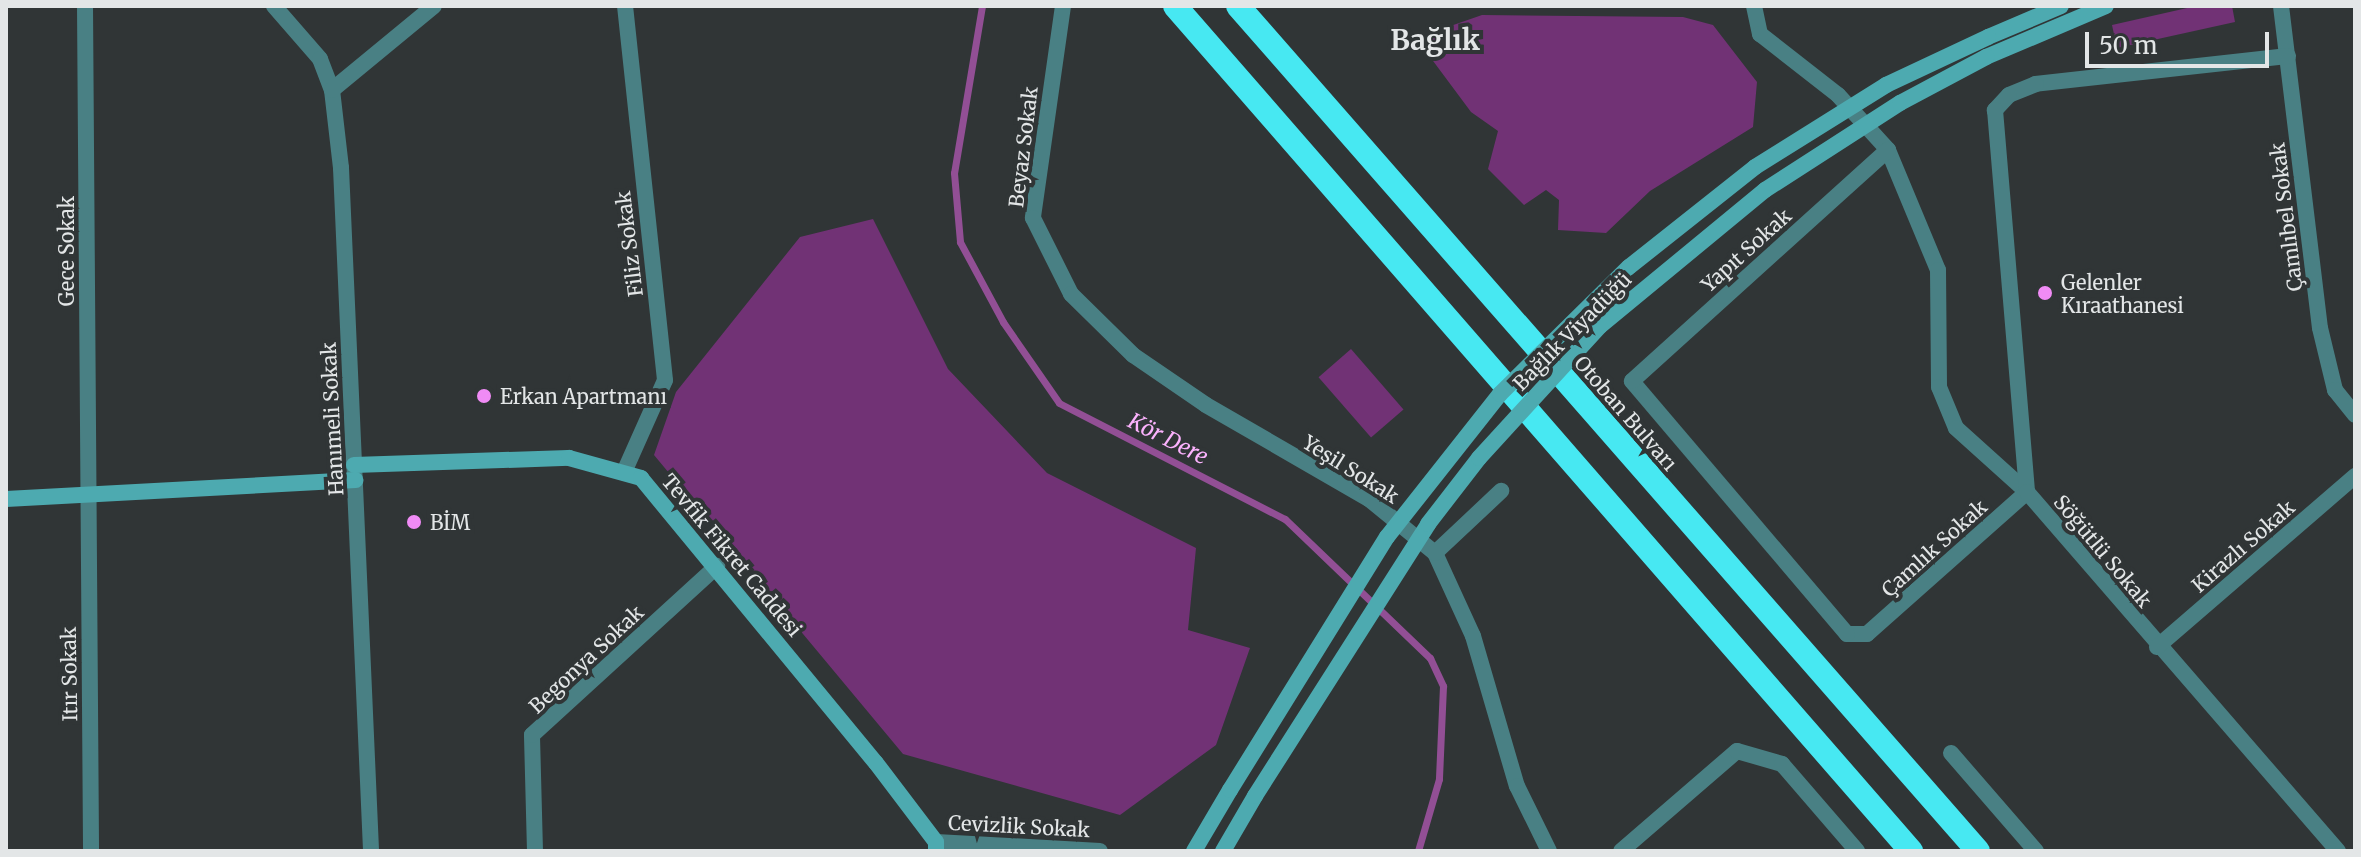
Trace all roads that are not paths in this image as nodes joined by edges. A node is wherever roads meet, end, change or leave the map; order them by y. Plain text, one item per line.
1 (85, 6) edge
2 (274, 6) edge
3 (434, 6) edge
4 (625, 6) edge
5 (1063, 6) edge
6 (1175, 6) edge
7 (1238, 6) edge
8 (1754, 6) edge
9 (2061, 6) edge
10 (2106, 6) edge
11 (2281, 6) edge
12 (2288, 56) junction
13 (332, 90) junction
14 (1888, 150) junction
15 (1133, 355) joint
16 (2355, 415) edge
17 (625, 470) junction
18 (354, 473) junction
19 (2355, 476) edge
20 (1501, 491) dead end
21 (2027, 492) junction
22 (86, 496) junction
23 (6, 499) edge
24 (1435, 553) junction
25 (717, 566) junction
26 (1867, 634) joint
27 (2157, 647) junction
28 (1951, 753) dead end
29 (936, 846) edge
30 (91, 851) edge
31 (371, 851) edge
32 (535, 851) edge
33 (1100, 851) edge
34 (1194, 851) edge
35 (1223, 851) edge
36 (1549, 851) edge
37 (1621, 851) edge
38 (1857, 851) edge
39 (1911, 851) edge
40 (1978, 851) edge
41 (2036, 851) edge
42 (2338, 851) edge

1 - 22 street, Gece Sokak
2 - 13 street, Hanımeli Sokak
3 - 13 street
4 - 17 street, Filiz Sokak
5 - 15 street, Beyaz Sokak
6 - 39 highway
7 - 40 highway, Otoban Bulvarı
8 - 14 street
9 - 34 street, Bağlık Viyadüğü, bridge
10 - 35 street, Bağlık Viyadüğü, bridge
11 - 12 street, Çamlıbel Sokak
12 - 16 street, Çamlıbel Sokak
12 - 21 street, Söğütlü Sokak
13 - 18 street, Hanımeli Sokak
14 - 21 street
14 - 26 street, Yapıt Sokak
15 - 24 street, Yeşil Sokak
17 - 18 street, Tevfik Fikret Caddesi
17 - 25 street, Tevfik Fikret Caddesi
18 - 22 street, Tevfik Fikret Caddesi
18 - 31 street, Hanımeli Sokak
19 - 27 street, Kirazlı Sokak
20 - 24 street
21 - 26 street, Çamlık Sokak
21 - 27 street, Söğütlü Sokak
22 - 23 street, Tevfik Fikret Caddesi
22 - 30 street, Itır Sokak
24 - 36 street, Yeşil Sokak
25 - 29 street, Tevfik Fikret Caddesi
25 - 32 street, Begonya Sokak
27 - 42 street, Söğütlü Sokak
28 - 41 street
29 - 33 street, Cevizlik Sokak
37 - 38 street

